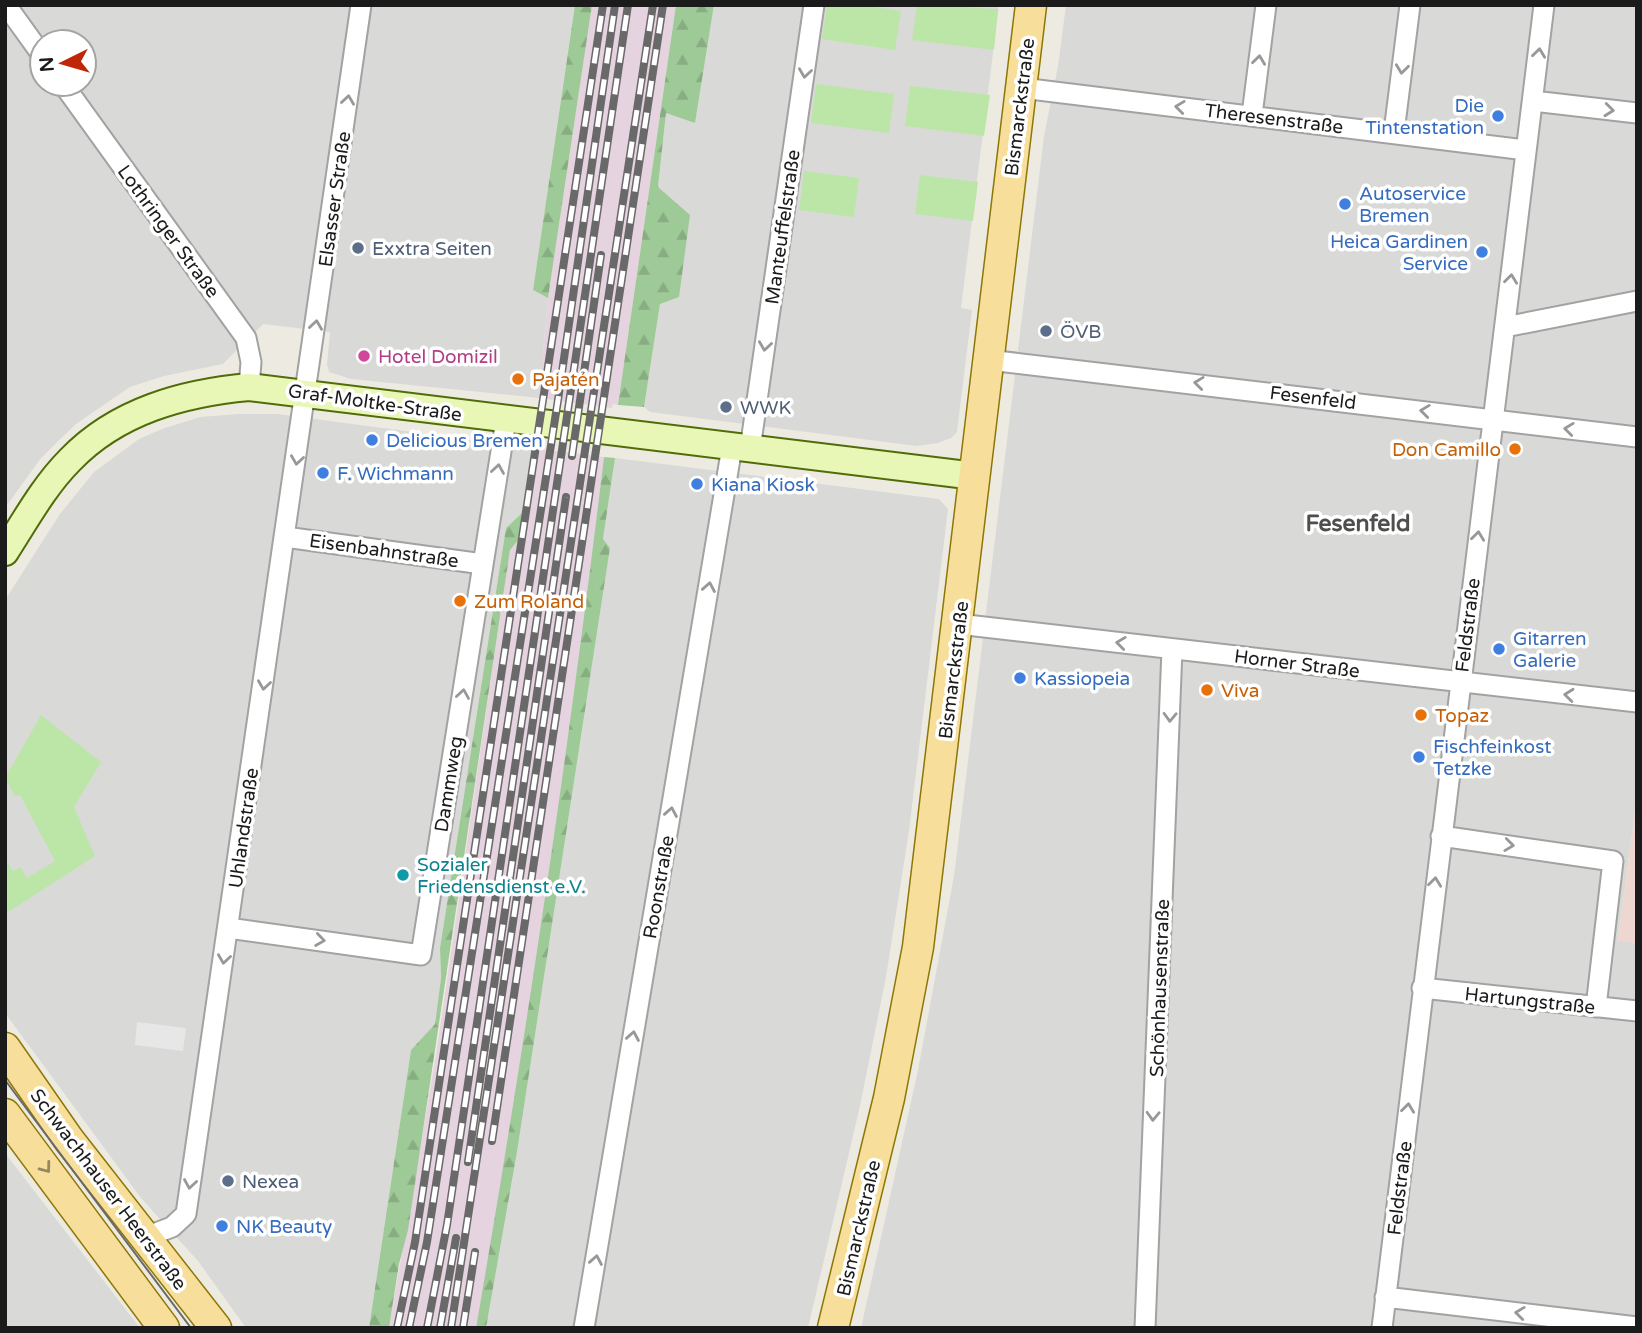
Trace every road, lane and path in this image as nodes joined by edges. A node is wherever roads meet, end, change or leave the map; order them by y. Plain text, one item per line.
1 (6, 5) edge
2 (361, 5) edge
3 (814, 5) edge
4 (1031, 5) edge
5 (1266, 5) edge
6 (1410, 5) edge
7 (1544, 5) edge
8 (28, 36) edge
9 (1022, 88) junction
10 (73, 98) edge
11 (1533, 101) junction
12 (1637, 113) edge
13 (1252, 116) junction
14 (1394, 132) junction
15 (1526, 150) junction
16 (1637, 301) edge
17 (1505, 327) junction
18 (989, 360) junction
19 (249, 387) junction
20 (306, 393) junction
21 (506, 420) junction
22 (1492, 420) junction
23 (1637, 437) edge
24 (741, 448) junction
25 (975, 476) junction
26 (285, 537) junction
27 (5, 552) edge
28 (483, 564) junction
29 (958, 624) junction
30 (1172, 649) junction
31 (1460, 682) junction
32 (1637, 702) edge
33 (1441, 836) junction
34 (228, 928) junction
35 (1422, 988) junction
36 (1596, 1007) junction
37 (1637, 1011) edge
38 (5, 1048) edge
39 (5, 1114) edge
40 (143, 1238) junction
41 (1385, 1297) junction
42 (1637, 1327) edge
43 (164, 1328) edge
44 (216, 1328) edge
45 (584, 1328) edge
46 (833, 1328) edge
47 (1145, 1328) edge
48 (1382, 1328) edge

1 - 8 street
20 -> 2 street, Elsasser Straße
3 -> 24 street, Manteuffelstraße
4 - 9 main road, Bismarckstraße
13 -> 5 street
6 -> 14 street
11 -> 7 street, Feldstraße
13 -> 9 street, Theresenstraße
9 - 18 main road, Bismarckstraße
10 - 19 street, Lothringer Straße
11 -> 12 street
11 - 15 street, Feldstraße
13 - 14 street, Theresenstraße
14 - 15 street, Theresenstraße
17 -> 15 street, Feldstraße
16 - 17 street
17 - 22 street, Feldstraße
22 -> 18 street, Fesenfeld
18 - 25 main road, Bismarckstraße
19 - 20 main road, Graf-Moltke-Straße
19 - 27 main road, Graf-Moltke-Straße
20 - 21 main road, Graf-Moltke-Straße
20 -> 26 street, Uhlandstraße
21 - 24 main road, Graf-Moltke-Straße
28 -> 21 street, Dammweg
23 -> 22 street, Fesenfeld
31 -> 22 street, Feldstraße
24 - 25 main road, Graf-Moltke-Straße
45 -> 24 street, Roonstraße
25 - 29 main road, Bismarckstraße
26 - 28 street, Eisenbahnstraße
26 -> 34 street, Uhlandstraße
34 -> 28 street, Dammweg
30 -> 29 street, Horner Straße
29 - 46 main road, Bismarckstraße
30 - 31 street, Horner Straße
30 -> 47 street, Schönhausenstraße
32 -> 31 street, Horner Straße
31 - 33 street, Feldstraße
35 -> 33 street, Feldstraße
33 -> 36 street
34 -> 40 street, Uhlandstraße
35 - 36 street, Hartungstraße
41 -> 35 street, Feldstraße
36 - 37 street, Hartungstraße
38 - 40 main road, Schwachhauser Heerstraße
39 -> 43 main road, Schwachhauser Heerstraße
40 - 44 main road, Schwachhauser Heerstraße
42 -> 41 street
41 - 48 street, Feldstraße

